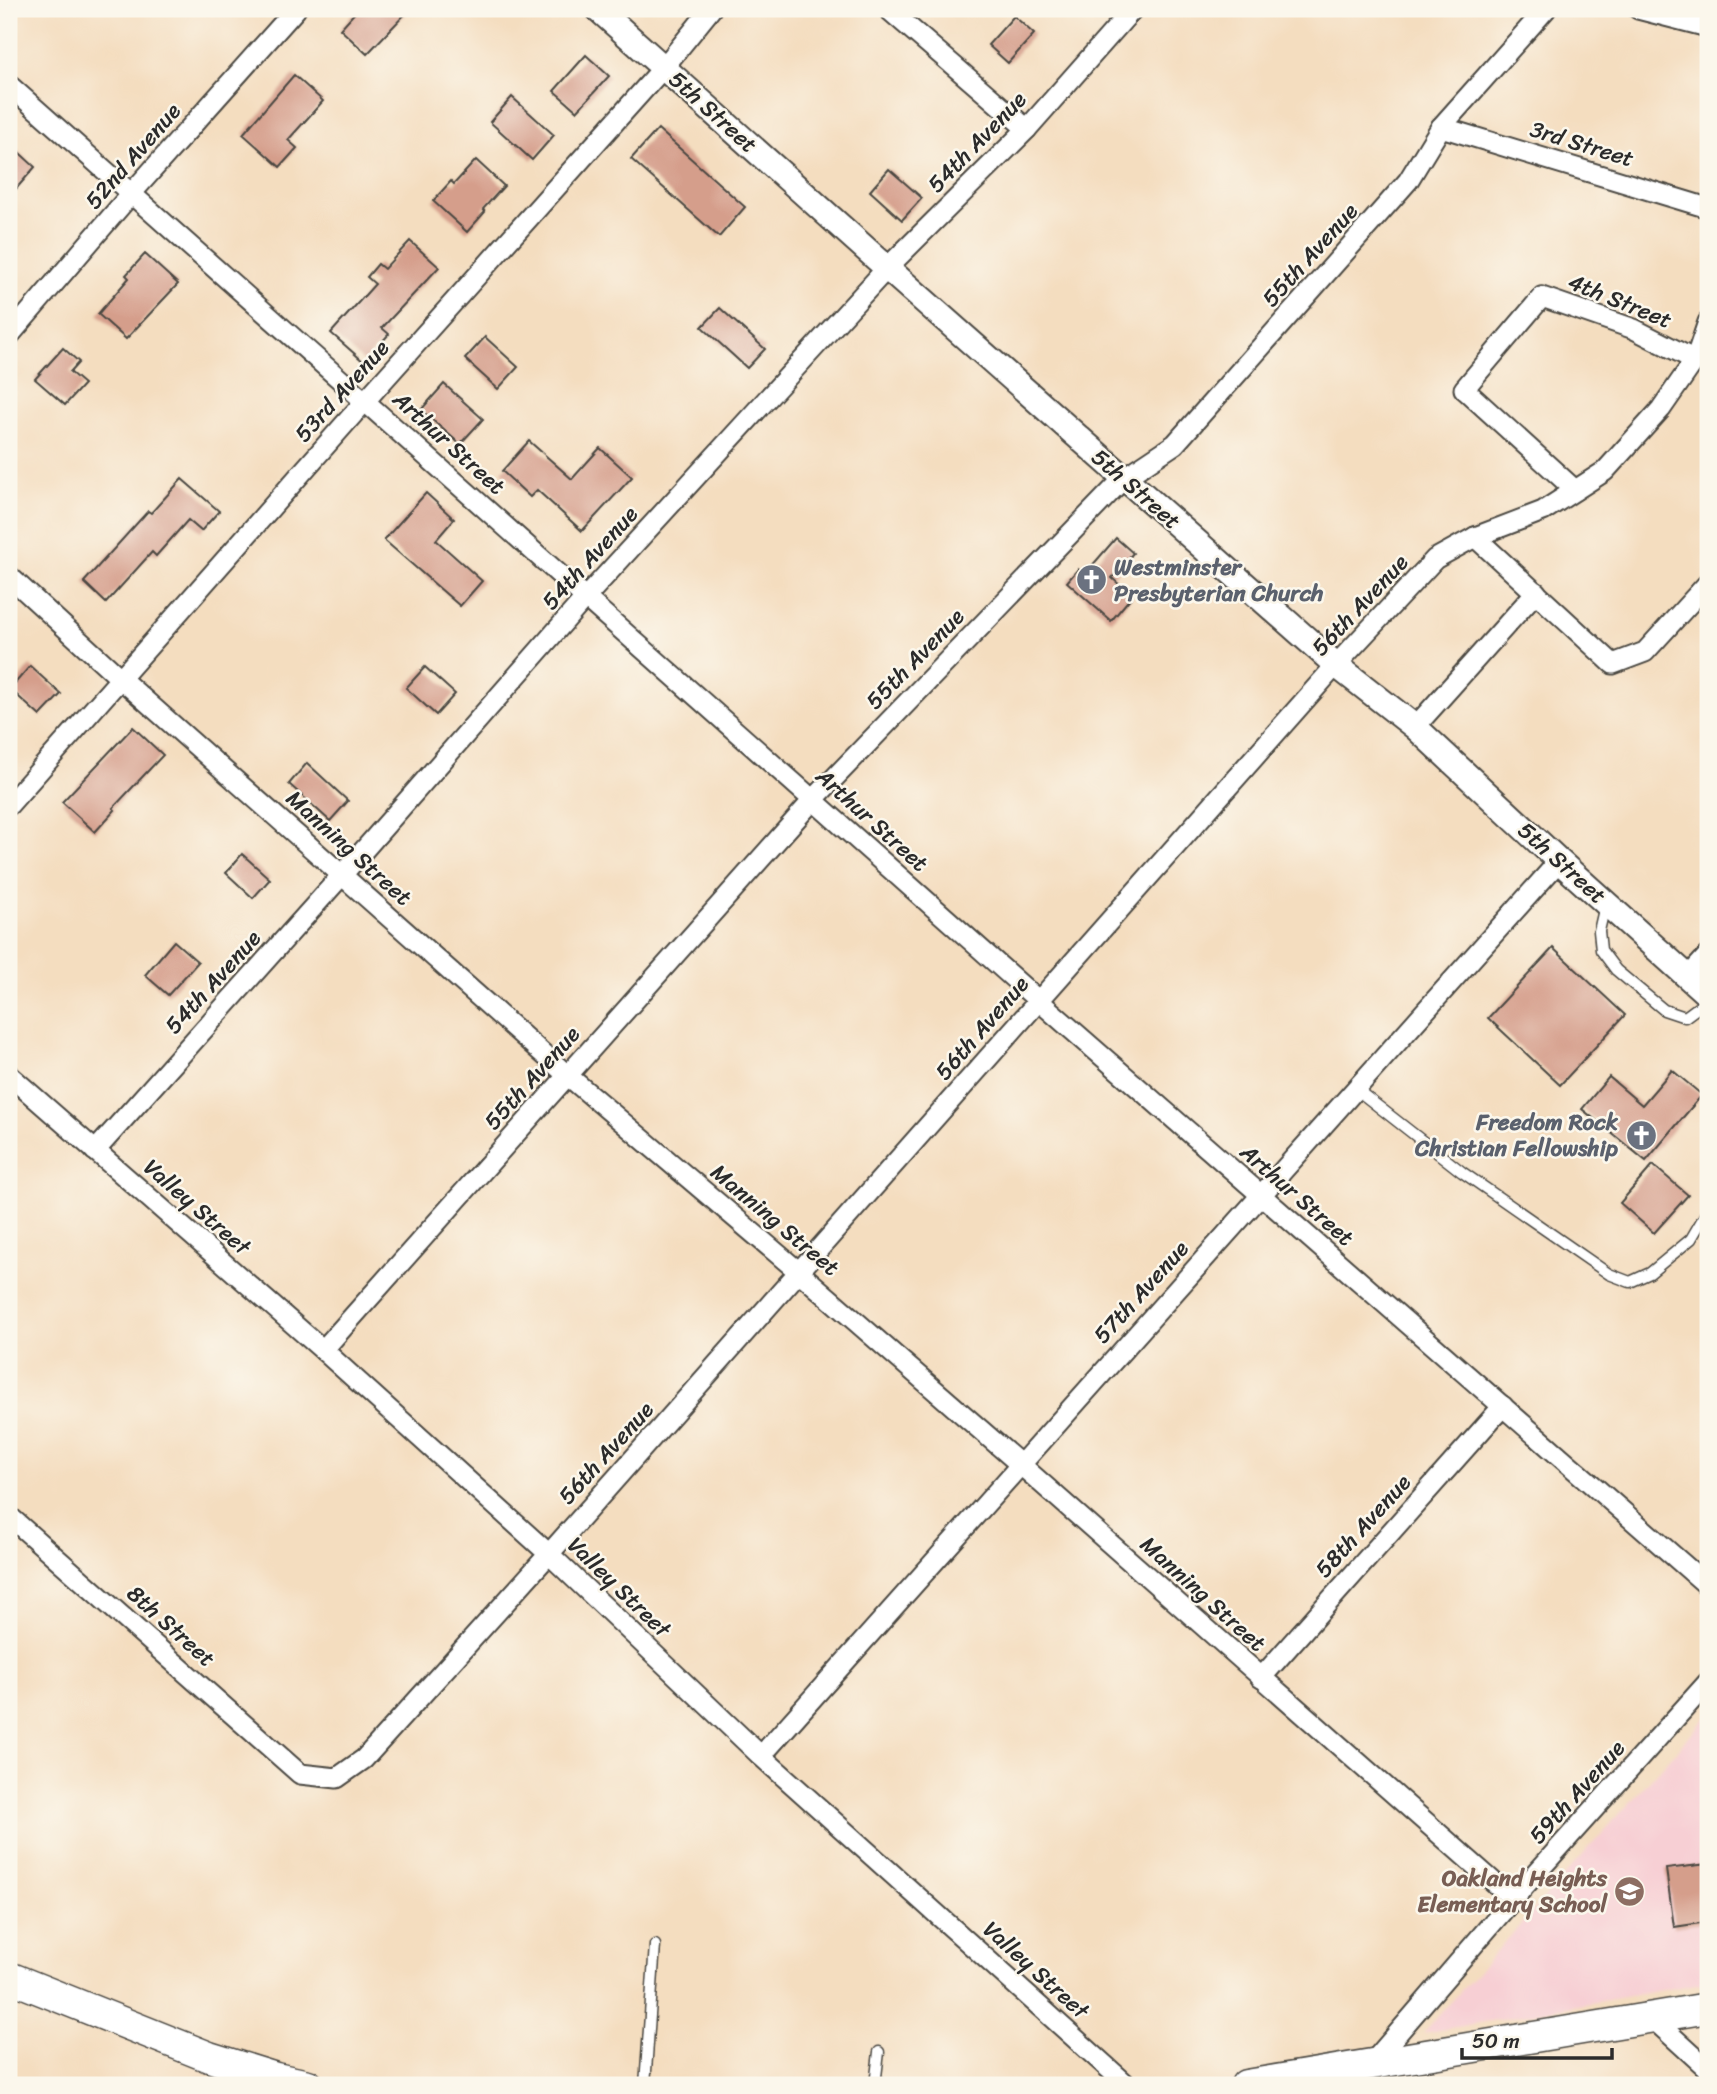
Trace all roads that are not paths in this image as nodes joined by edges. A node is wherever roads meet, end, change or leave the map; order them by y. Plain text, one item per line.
1 (296, 9) edge
2 (598, 9) edge
3 (712, 9) edge
4 (888, 9) edge
5 (1133, 9) edge
6 (1546, 9) edge
7 (1638, 9) edge
8 (1708, 27) edge
9 (664, 67) junction
10 (9, 85) edge
11 (1441, 127) junction
12 (1027, 129) junction
13 (130, 195) junction
14 (1708, 208) edge
15 (887, 268) junction
16 (1708, 322) edge
17 (9, 336) edge
18 (1695, 360) junction
19 (365, 401) junction
20 (1124, 478) junction
21 (1575, 490) junction
22 (1475, 537) junction
23 (9, 576) edge
24 (1708, 583) edge
25 (1536, 592) junction
26 (585, 598) junction
27 (1336, 665) junction
28 (121, 679) junction
29 (1415, 727) junction
30 (813, 800) junction
31 (9, 805) edge
32 (1559, 861) junction
33 (342, 875) junction
34 (1605, 903) junction
35 (1708, 955) edge
36 (1689, 976) junction
37 (1708, 997) edge
38 (1039, 1001) junction
39 (9, 1075) edge
40 (567, 1075) junction
41 (1356, 1088) junction
42 (95, 1151) junction
43 (1260, 1195) junction
44 (1708, 1210) edge
45 (799, 1272) junction
46 (323, 1350) junction
47 (1503, 1406) junction
48 (1020, 1465) junction
49 (9, 1516) edge
50 (549, 1554) junction
51 (1708, 1586) edge
52 (1261, 1678) junction
53 (1708, 1682) edge
54 (761, 1756) junction
55 (300, 1774) joint
56 (1513, 1899) junction
57 (655, 1945) dead end
58 (9, 1977) edge
59 (1708, 2008) edge
60 (1652, 2018) junction
61 (879, 2052) dead end
62 (1373, 2063) junction
63 (1708, 2069) edge
64 (1313, 2080) edge
65 (309, 2085) edge
66 (645, 2085) edge
67 (876, 2085) edge
68 (1127, 2085) edge
69 (1246, 2085) edge

1 - 13 street, 52nd Avenue
2 - 9 street, 5th Street
3 - 9 street, 53rd Avenue
4 - 12 street
5 - 12 street, 54th Avenue
6 - 11 street, 55th Avenue
7 - 8 street
9 - 15 street, 5th Street
9 - 19 street, 53rd Avenue
10 - 13 street, Arthur Street
11 - 14 street, 3rd Street
11 - 20 street, 55th Avenue
12 - 15 street, 54th Avenue
13 - 17 street, 52nd Avenue
13 - 19 street, Arthur Street
15 - 20 street, 5th Street
15 - 26 street, 54th Avenue
16 - 18 street, 56th Avenue
18 - 21 street, 56th Avenue
18 - 21 street, 4th Street
19 - 26 street, Arthur Street
19 - 28 street, 53rd Avenue
20 - 27 street, 5th Street
20 - 30 street, 55th Avenue
21 - 22 street, 56th Avenue
22 - 25 street
22 - 27 street, 56th Avenue
23 - 28 street, Manning Street
24 - 25 street
25 - 29 street
26 - 30 street, Arthur Street
26 - 33 street, 54th Avenue
27 - 29 street, 5th Street
27 - 38 street, 56th Avenue
28 - 31 street, 53rd Avenue
28 - 33 street, Manning Street
29 - 32 street, 5th Street
30 - 38 street, Arthur Street
30 - 40 street, 55th Avenue
32 - 34 street, 5th Street
32 - 41 street, 57th Avenue
33 - 40 street, Manning Street
33 - 42 street, 54th Avenue
34 - 36 street, 5th Street
34 - 37 lane
35 - 36 street
36 - 37 street, 5th Street
38 - 43 street, Arthur Street
38 - 45 street, 56th Avenue
39 - 42 street, Valley Street
40 - 45 street, Manning Street
40 - 46 street, 55th Avenue
41 - 43 street, 57th Avenue
41 - 44 lane
42 - 46 street, Valley Street
43 - 47 street, Arthur Street
43 - 48 street, 57th Avenue
45 - 48 street, Manning Street
45 - 50 street, 56th Avenue
46 - 50 street, Valley Street
47 - 51 street, Arthur Street
47 - 52 street, 58th Avenue
48 - 52 street, Manning Street
48 - 54 street, 57th Avenue
49 - 55 street, 8th Street
50 - 54 street, Valley Street
50 - 55 street, 56th Avenue
52 - 56 street, Manning Street
53 - 56 street, 59th Avenue
54 - 68 street, Valley Street
56 - 62 street, 59th Avenue
57 - 66 lane
58 - 65 main road
59 - 60 main road
60 - 62 main road
60 - 63 street
61 - 67 lane
62 - 64 main road
64 - 69 main road

